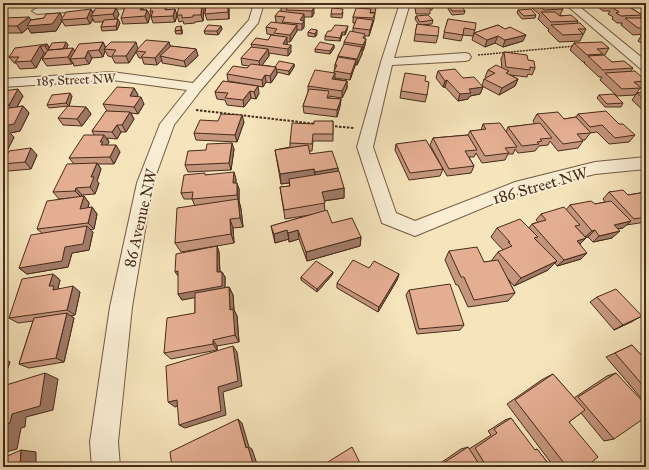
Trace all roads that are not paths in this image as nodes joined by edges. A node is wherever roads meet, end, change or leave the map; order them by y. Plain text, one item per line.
1 (161, 3) edge
2 (259, 3) edge
3 (405, 3) edge
4 (570, 3) edge
5 (36, 11) dead end
6 (465, 57) road end
7 (387, 62) junction
8 (646, 67) edge
9 (3, 83) edge
10 (196, 87) junction
11 (646, 163) edge
12 (106, 467) edge

1 - 5 street
2 - 10 street, 86 Avenue NW
3 - 7 street
4 - 8 street
6 - 7 street
7 - 11 street, 186 Street NW
9 - 10 street, 185 Street NW
10 - 12 street, 86 Avenue NW

